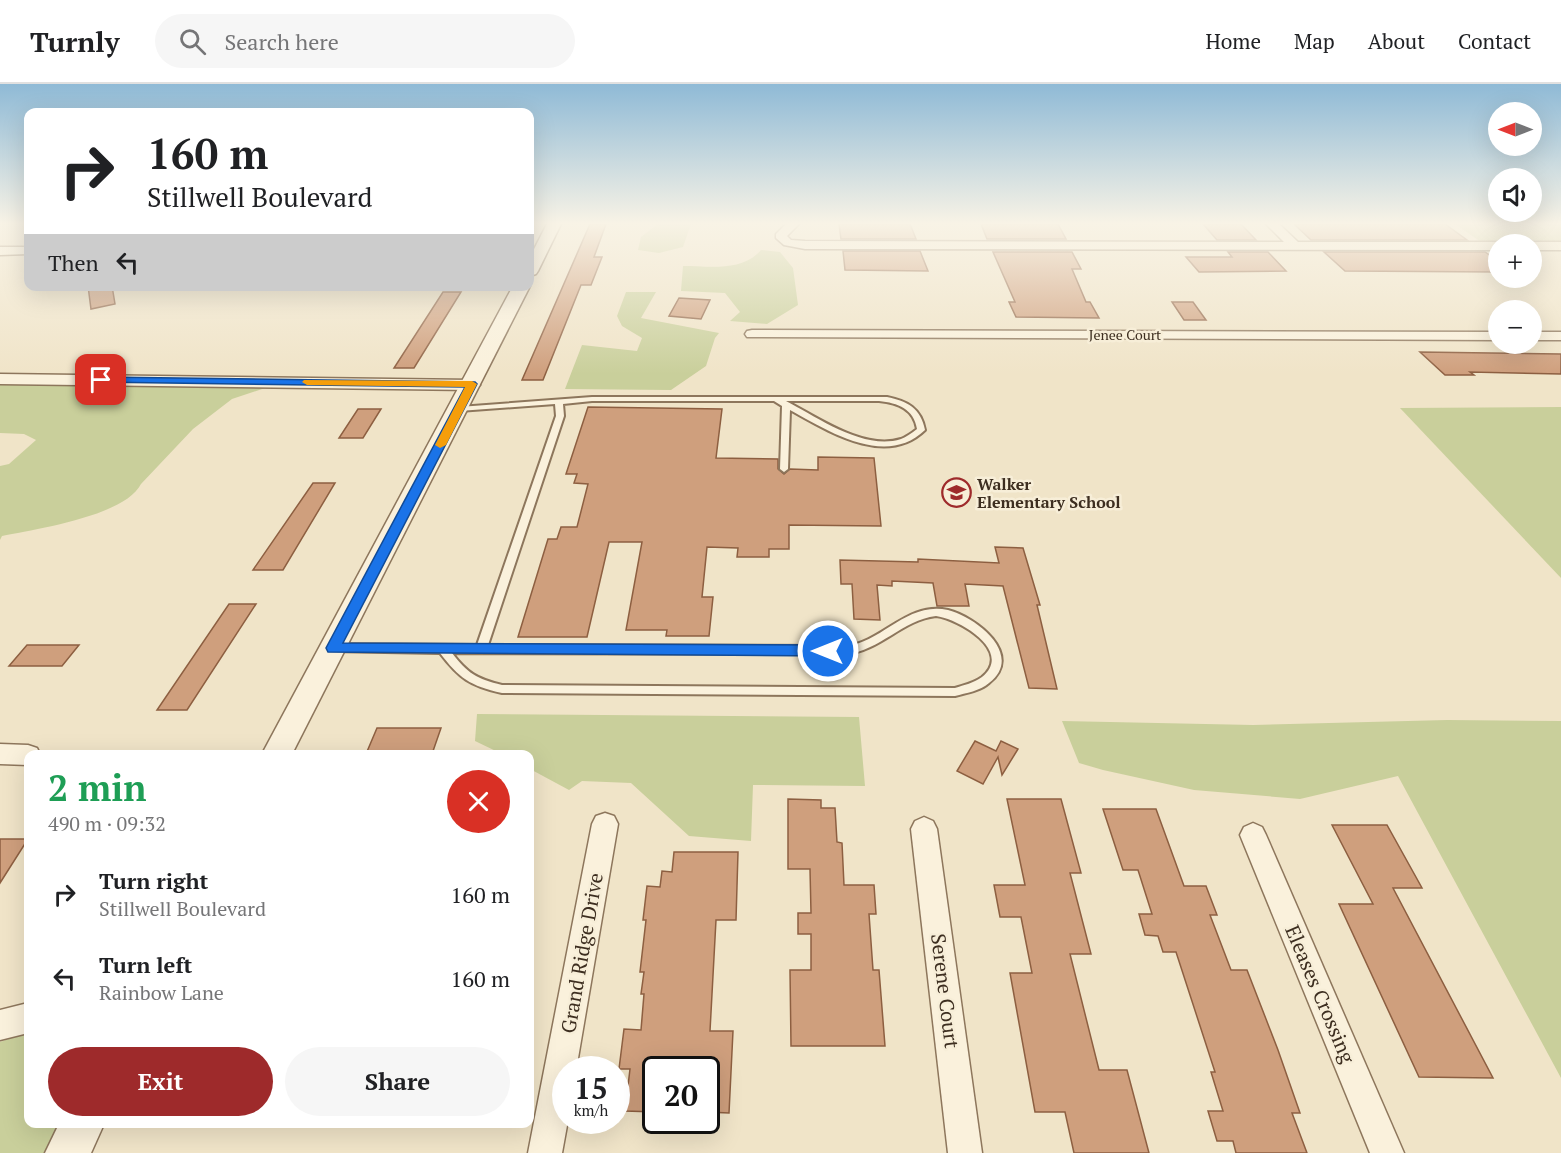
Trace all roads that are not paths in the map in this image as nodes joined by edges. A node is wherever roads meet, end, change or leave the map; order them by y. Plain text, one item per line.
1 (519, 291) edge
2 (752, 334) dead end
3 (1488, 336) edge
4 (1542, 336) edge
5 (1561, 336) edge
6 (0, 379) edge
7 (472, 384) junction
8 (775, 399) junction
9 (559, 402) junction
10 (786, 404) junction
11 (459, 409) junction
12 (784, 469) dead end
13 (333, 648) junction
14 (442, 648) junction
15 (481, 649) junction
16 (279, 750) edge
17 (0, 754) edge
18 (24, 754) edge
19 (605, 824) dead end
20 (924, 829) dead end
21 (1253, 834) dead end
22 (24, 1019) edge
23 (0, 1025) edge
24 (81, 1128) edge
25 (67, 1153) edge
26 (545, 1153) edge
27 (965, 1153) edge
28 (1388, 1153) edge

1 - 7 street
2 - 3 street, Jenee Court
4 - 5 street
6 - 7 street
7 - 11 street
8 - 9 lane
8 - 10 lane
8 - 10 lane
9 - 11 lane
9 - 15 lane
10 - 12 lane
11 - 13 street
13 - 14 lane
13 - 16 street
14 - 15 lane
14 - 15 lane
17 - 18 street
19 - 26 street, Grand Ridge Drive
20 - 27 street, Serene Court
21 - 28 street, Eleases Crossing
22 - 23 street
24 - 25 street

